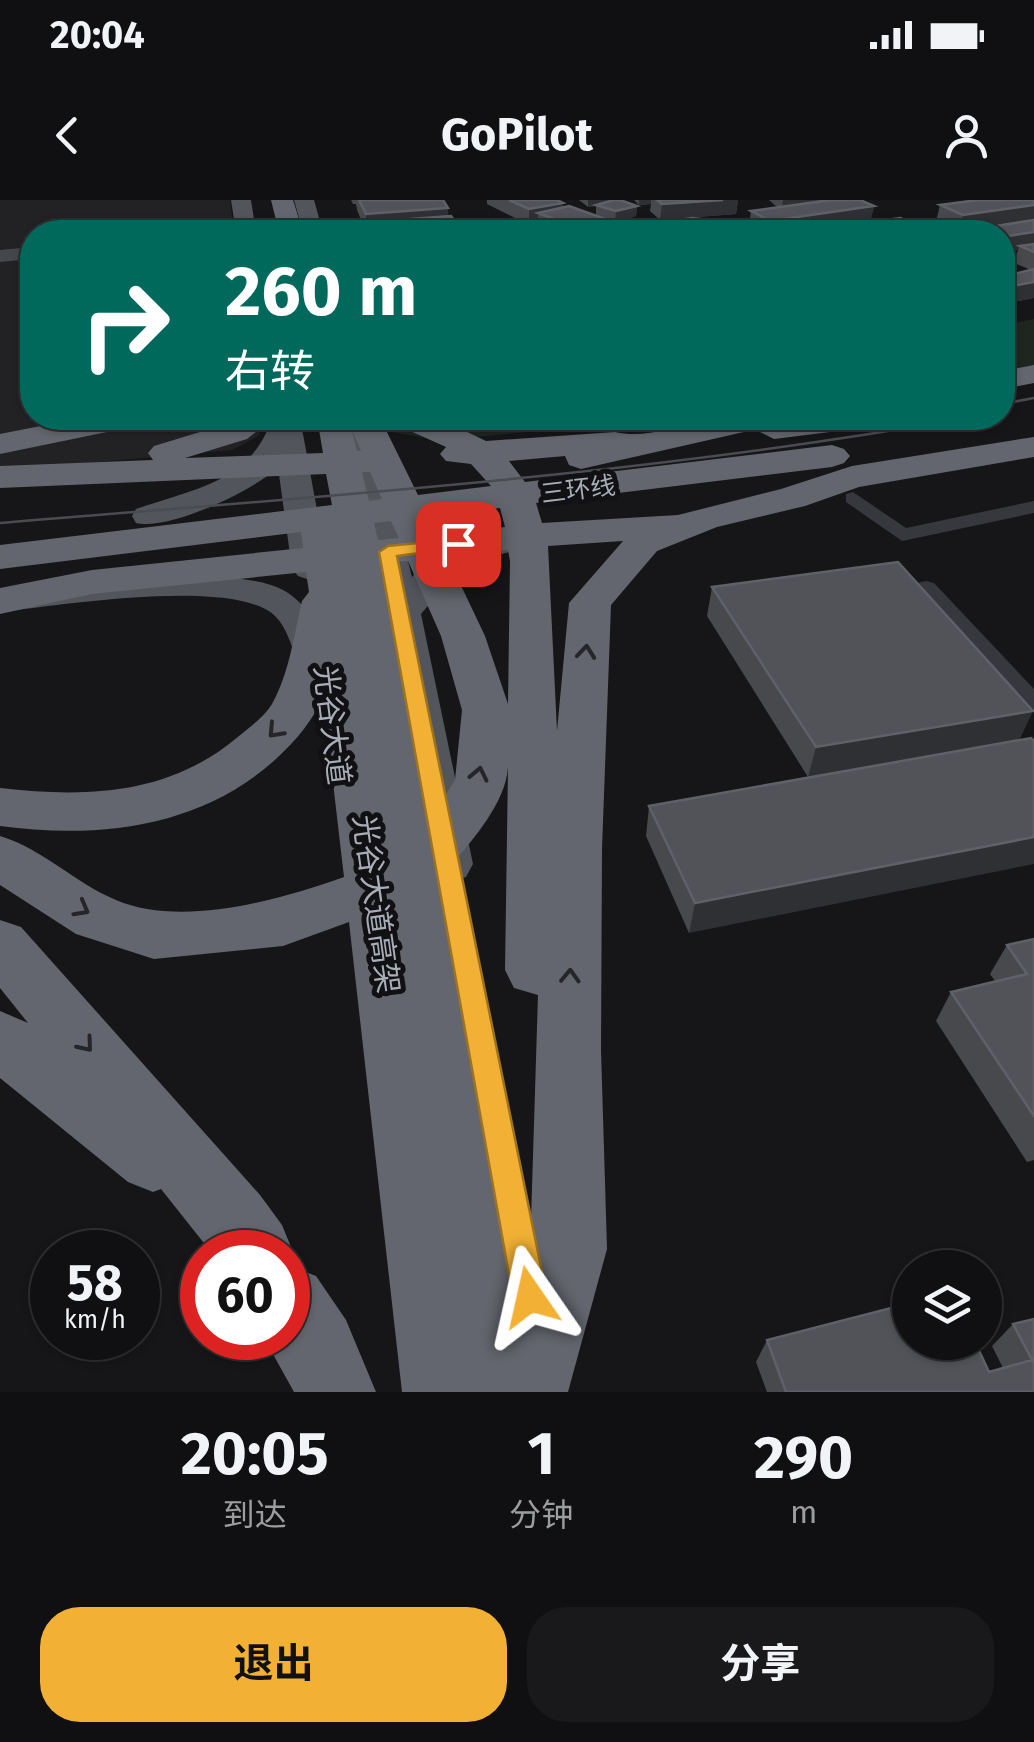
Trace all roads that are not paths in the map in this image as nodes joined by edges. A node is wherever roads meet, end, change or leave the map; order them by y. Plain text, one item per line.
1 (69, 430) edge
2 (238, 430) edge
3 (281, 430) edge
4 (288, 430) edge
5 (300, 430) edge
6 (335, 430) edge
7 (362, 430) edge
8 (366, 430) edge
9 (379, 430) edge
10 (441, 430) edge
11 (611, 430) edge
12 (646, 430) edge
13 (710, 430) edge
14 (759, 430) edge
15 (989, 430) edge
16 (1034, 434) edge
17 (701, 436) junction
18 (0, 444) edge
19 (1034, 447) edge
20 (931, 448) junction
21 (1034, 463) edge
22 (0, 467) edge
23 (209, 469) junction
24 (0, 477) edge
25 (852, 488) junction
26 (0, 494) edge
27 (374, 494) junction
28 (299, 502) junction
29 (1034, 507) edge
30 (148, 516) junction
31 (0, 530) edge
32 (528, 536) junction
33 (388, 552) junction
34 (0, 557) edge
35 (318, 567) junction
36 (0, 576) edge
37 (926, 588) edge
38 (0, 601) edge
39 (404, 621) junction
40 (0, 636) edge
41 (330, 692) junction
42 (1034, 704) edge
43 (0, 807) edge
44 (0, 858) edge
45 (0, 944) edge
46 (0, 1039) edge
47 (236, 1230) edge
48 (239, 1230) edge
49 (568, 1249) junction
50 (310, 1339) edge
51 (335, 1392) edge
52 (413, 1392) edge
53 (443, 1392) edge
54 (518, 1392) edge
55 (528, 1392) edge
56 (548, 1392) edge

1 - 18 highway
2 - 22 highway
3 - 30 main road
4 - 28 main road, 光谷大道
5 - 35 highway, 光谷大道高架
6 - 54 highway, 光谷大道高架
7 - 27 main road
44 -> 8 highway
9 - 12 highway
10 - 49 highway
11 - 17 highway
13 - 27 highway
14 - 17 highway
15 - 20 highway, 三环线
16 - 20 highway, 三环线
17 - 23 highway
19 - 25 highway
20 - 34 highway, 三环线
20 - 36 highway, 三环线
21 - 25 highway
23 - 24 highway
23 - 26 highway
25 - 29 street
25 - 32 highway
25 - 40 highway
49 -> 25 highway
27 - 28 highway
27 - 33 main road
28 - 30 highway
28 - 35 main road, 光谷大道
30 - 31 highway
32 - 33 highway
32 - 39 main road
33 - 35 highway
33 - 39 main road
35 - 38 highway
35 - 41 main road, 光谷大道
35 -> 43 highway
35 - 53 highway, 光谷大道高架
37 - 42 street
38 - 41 main road
39 - 56 main road
41 - 52 main road, 光谷大道
45 -> 48 highway
46 - 47 highway
49 - 55 highway
50 - 51 highway

